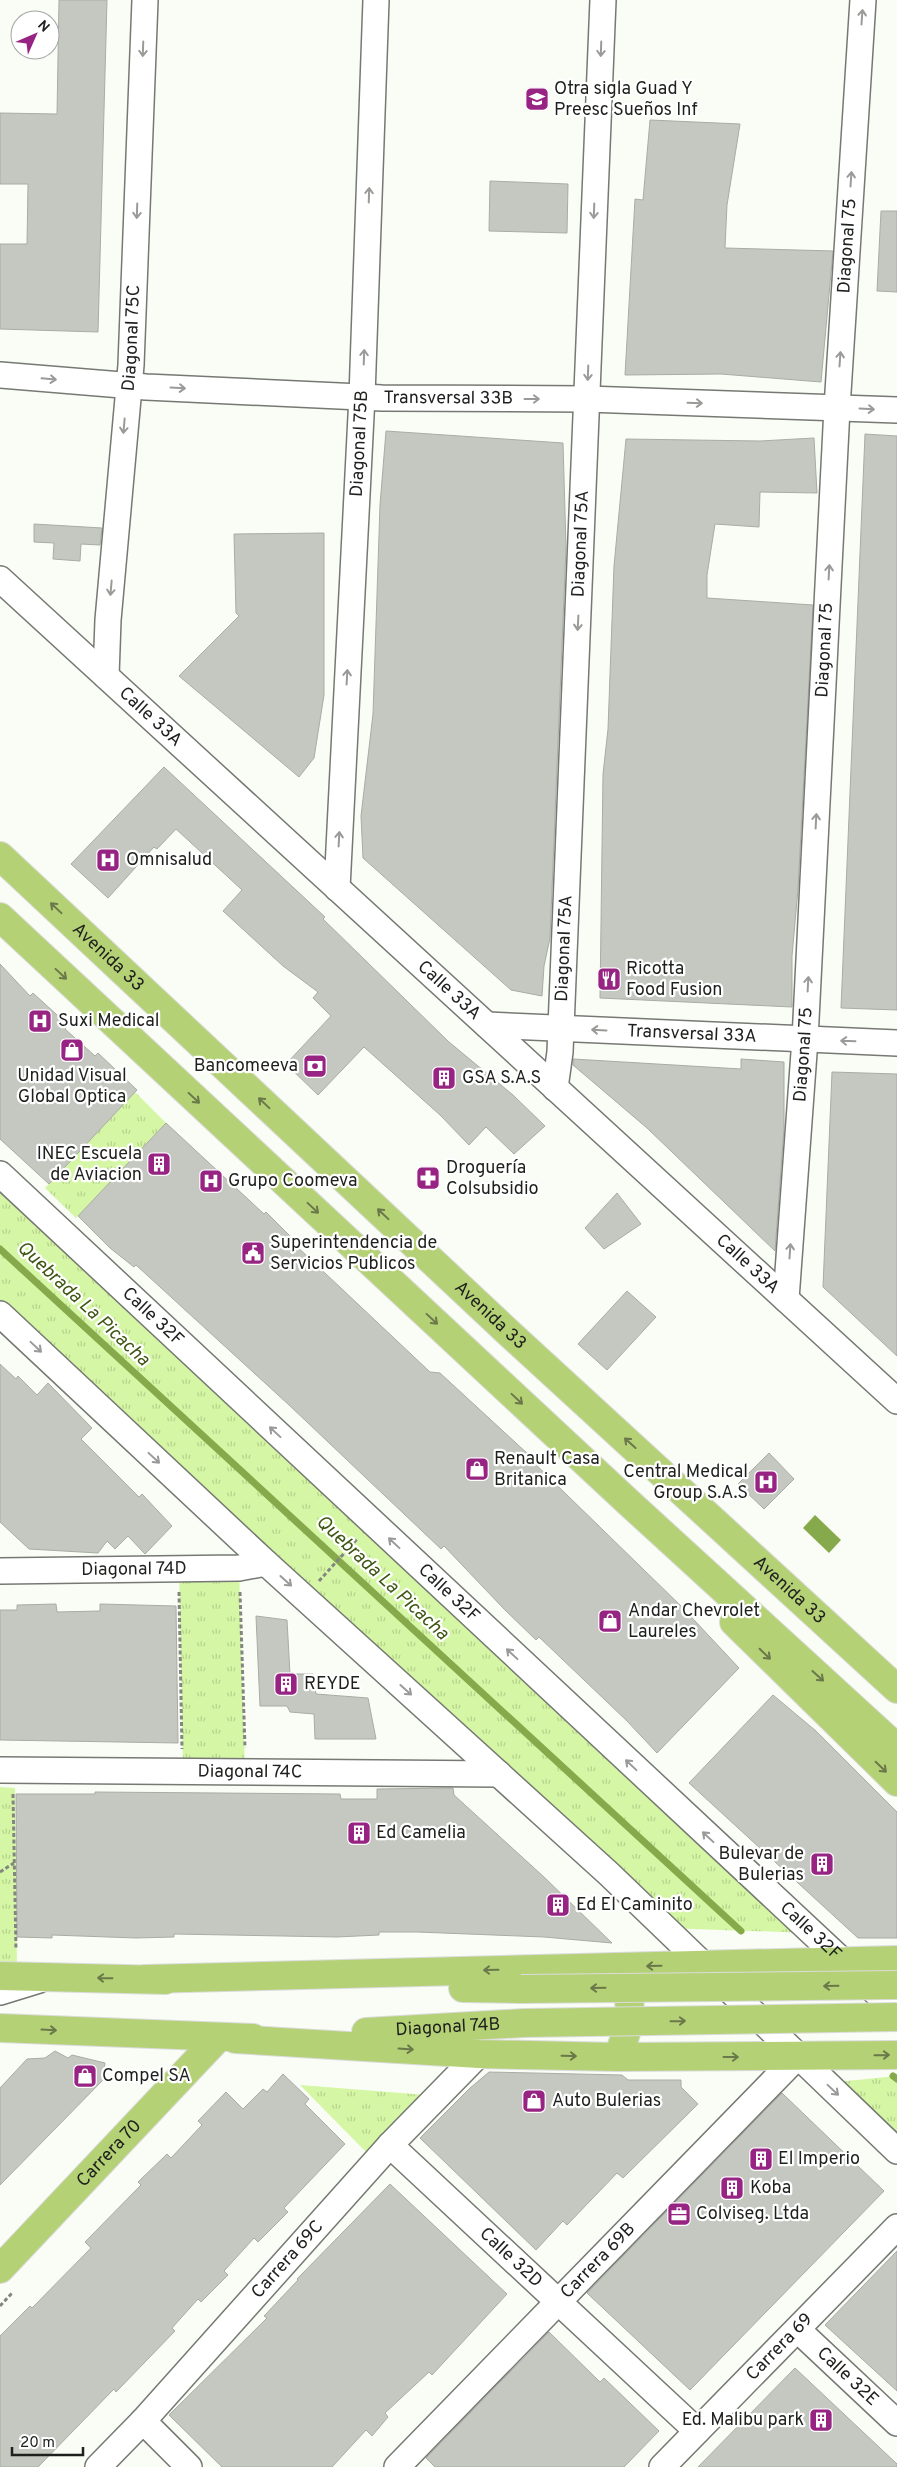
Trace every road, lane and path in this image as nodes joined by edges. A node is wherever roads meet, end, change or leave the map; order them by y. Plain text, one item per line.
1 (146, 0) edge
2 (376, 0) edge
3 (603, 0) edge
4 (863, 0) edge
5 (0, 375) edge
6 (129, 385) junction
7 (362, 396) junction
8 (587, 399) junction
9 (837, 408) junction
10 (897, 410) edge
11 (0, 578) edge
12 (106, 676) junction
13 (0, 856) edge
14 (337, 888) junction
15 (0, 917) edge
16 (487, 1025) junction
17 (560, 1027) junction
18 (805, 1039) junction
19 (897, 1043) edge
20 (555, 1088) junction
21 (0, 1174) edge
22 (786, 1299) junction
23 (0, 1314) edge
24 (897, 1401) edge
25 (692, 1500) junction
26 (627, 1501) junction
27 (354, 1542) dead end
28 (266, 1563) junction
29 (239, 1568) junction
30 (179, 1569) junction
31 (0, 1571) edge
32 (319, 1581) dead end
33 (897, 1663) edge
34 (897, 1689) edge
35 (897, 1748) edge
36 (6, 1770) edge
37 (183, 1771) junction
38 (245, 1771) junction
39 (499, 1774) junction
40 (897, 1782) edge
41 (14, 1863) junction
42 (0, 1872) edge
43 (16, 1951) dead end
44 (897, 1960) edge
45 (841, 1961) junction
46 (760, 1963) junction
47 (702, 1964) junction
48 (614, 1967) junction
49 (0, 1976) edge
50 (49, 1977) junction
51 (146, 1979) junction
52 (897, 1985) edge
53 (0, 1992) edge
54 (897, 2012) edge
55 (897, 2017) edge
56 (759, 2019) junction
57 (0, 2028) edge
58 (227, 2038) junction
59 (478, 2054) junction
60 (897, 2055) edge
61 (798, 2056) junction
62 (618, 2057) junction
63 (390, 2145) junction
64 (897, 2151) edge
65 (897, 2227) edge
66 (0, 2269) edge
67 (558, 2302) junction
68 (798, 2330) junction
69 (143, 2421) junction
70 (897, 2423) edge
71 (697, 2430) junction
72 (98, 2467) edge
73 (189, 2467) edge
74 (397, 2467) edge
75 (662, 2467) edge

1 -> 6 street, Diagonal 75C
7 -> 2 street, Diagonal 75B
3 -> 8 street, Diagonal 75A
9 -> 4 street, Diagonal 75
5 -> 6 street, Transversal 33B
6 -> 7 street, Transversal 33B
6 -> 12 street, Diagonal 75C
7 -> 8 street, Transversal 33B
14 -> 7 street, Diagonal 75B
8 -> 9 street, Transversal 33B
8 -> 17 street, Diagonal 75A
9 -> 10 street, Transversal 33B
18 -> 9 street, Diagonal 75
11 - 12 street, Calle 33A
12 - 14 street, Calle 33A
25 -> 13 main road, Avenida 33
14 - 16 street, Calle 33A
15 -> 26 main road
16 - 17 street, Transversal 33A
16 - 20 street, Calle 33A
18 -> 17 street, Transversal 33A
17 - 20 street, Diagonal 75A
19 -> 18 street, Transversal 33A
22 -> 18 street, Diagonal 75
20 - 22 street, Calle 33A
45 -> 21 street, Calle 32F
22 - 24 street, Calle 33A
23 -> 28 street
25 - 33 main road
25 - 34 main road, Avenida 33
26 -> 35 main road
26 -> 40 main road
27 - 32 path
28 - 29 street, Diagonal 74D
28 -> 39 street
29 - 30 street, Diagonal 74D
29 - 38 path
30 - 31 street, Diagonal 74D
30 - 37 path
36 - 37 street, Diagonal 74C
36 - 41 path
37 - 38 street, Diagonal 74C
38 - 39 street, Diagonal 74C
39 - 47 street
41 - 42 path
41 - 43 path
44 - 45 main road
45 - 46 main road
45 - 54 street, Calle 32F
46 - 47 main road
46 - 56 main road
47 -> 48 main road
47 - 56 street
48 -> 51 main road
48 - 62 main road
49 - 50 main road, Diagonal 74B
51 -> 50 main road, Diagonal 74B
50 - 53 street
52 -> 51 main road, Diagonal 74B, bridge
58 -> 55 main road, Diagonal 74B, bridge
56 - 61 street
57 -> 58 main road, Diagonal 74B
58 -> 59 main road
58 - 66 main road, Carrera 70
59 -> 62 main road
59 - 63 street, Carrera 69C
61 -> 60 main road
62 -> 61 main road
61 -> 64 street
61 - 67 street, Carrera 69B
63 - 67 street, Calle 32D
63 - 69 street, Carrera 69C
65 - 68 street, Carrera 69
67 - 71 street, Calle 32D
67 - 74 street, Carrera 69B
68 - 70 street, Calle 32E
68 - 71 street, Carrera 69
69 - 72 street, Carrera 69C
69 - 73 street
71 - 75 street, Carrera 69

